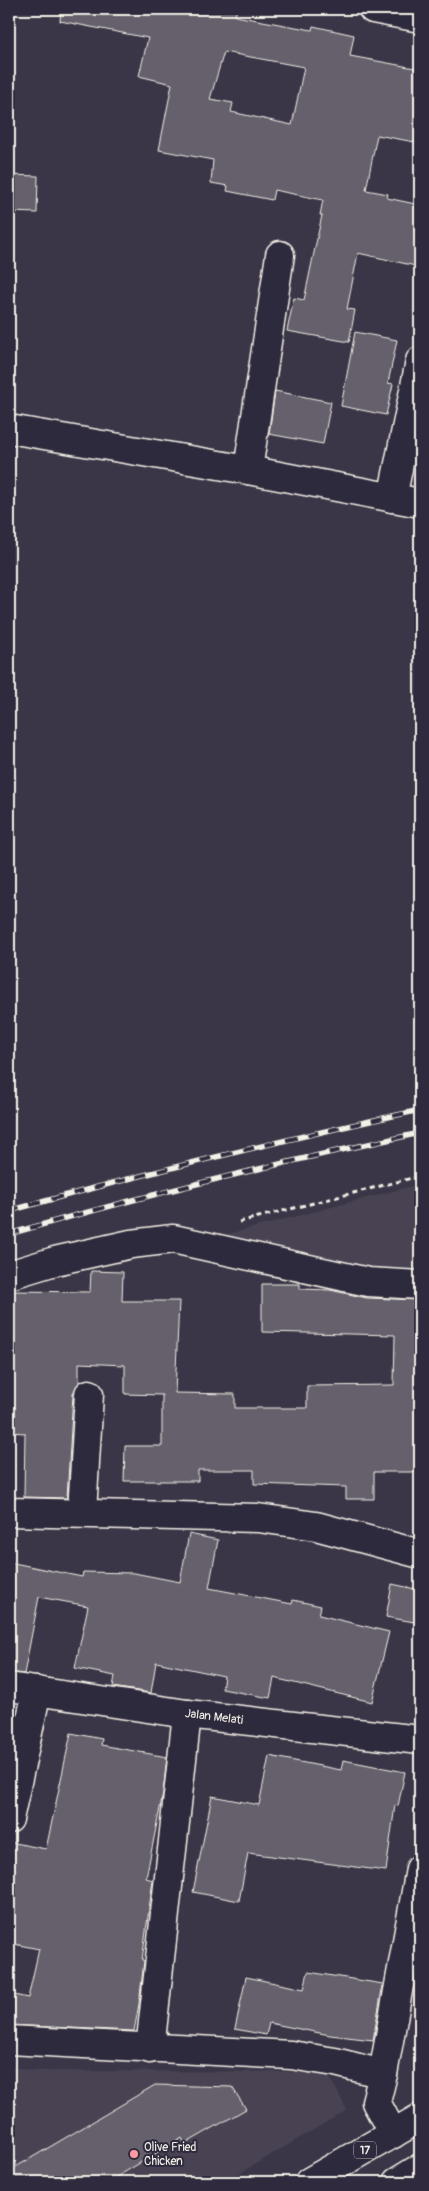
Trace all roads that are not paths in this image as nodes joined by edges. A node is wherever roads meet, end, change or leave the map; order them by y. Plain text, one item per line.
1 (373, 9) edge
2 (420, 18) edge
3 (280, 255) dead end
4 (420, 361) edge
5 (9, 429) edge
6 (248, 470) junction
7 (392, 498) junction
8 (420, 503) edge
9 (9, 1275) edge
10 (420, 1285) edge
11 (89, 1394) dead end
12 (9, 1512) edge
13 (82, 1513) junction
14 (420, 1554) edge
15 (9, 1687) edge
16 (37, 1691) junction
17 (187, 1714) junction
18 (420, 1740) edge
19 (9, 1819) edge
20 (420, 1869) edge
21 (9, 2040) edge
22 (150, 2049) junction
23 (383, 2074) junction
24 (420, 2118) edge
25 (393, 2134) junction
26 (420, 2168) edge
27 (309, 2182) edge
28 (397, 2182) edge

1 - 2 main road
3 - 6 main road
4 - 7 main road
5 - 6 main road
6 - 7 main road
7 - 8 main road
9 - 10 main road
11 - 13 main road
12 - 13 main road
13 - 14 main road
15 - 16 main road, Jalan Melati
16 - 17 main road, Jalan Melati
16 - 19 main road
17 - 18 main road, Jalan Melati
17 - 22 main road
20 - 23 main road
21 - 22 main road
22 - 23 main road
23 - 25 main road
24 - 25 main road, 17
25 - 27 main road, 17
26 - 28 main road

